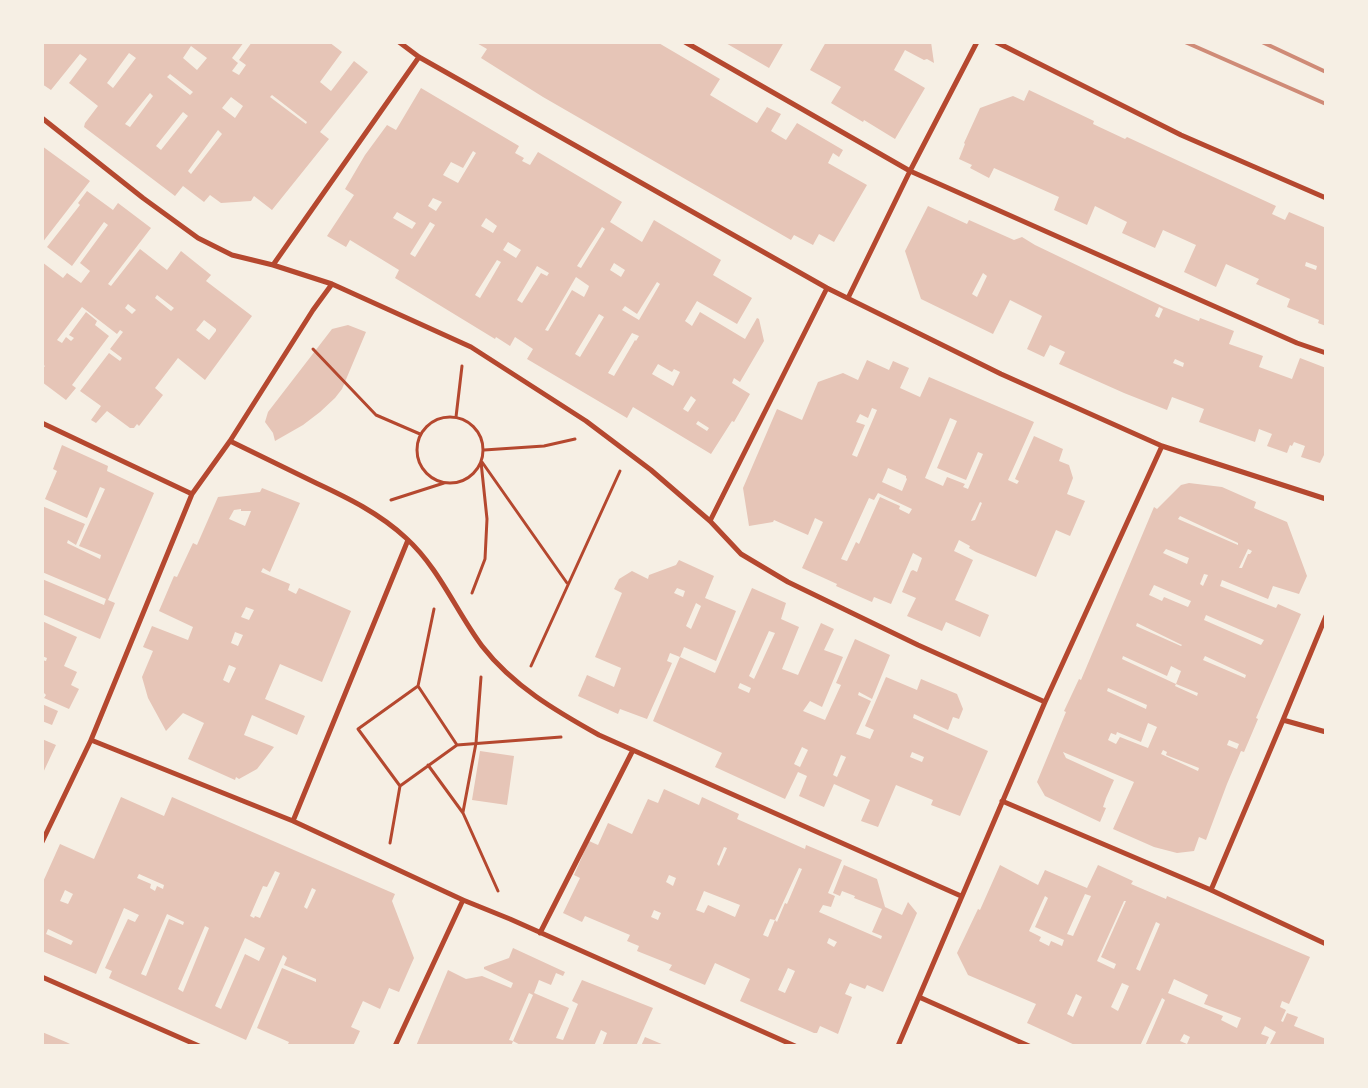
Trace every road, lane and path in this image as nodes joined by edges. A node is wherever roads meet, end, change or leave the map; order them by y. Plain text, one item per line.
1 (399, 42) edge
2 (685, 42) edge
3 (976, 42) edge
4 (996, 42) edge
5 (419, 57) junction
6 (42, 118) edge
7 (910, 171) junction
8 (1326, 198) edge
9 (272, 265) junction
10 (332, 284) junction
11 (828, 288) junction
12 (848, 298) junction
13 (298, 334) junction
14 (1326, 353) edge
15 (471, 368) dead end
16 (456, 417) junction
17 (42, 423) edge
18 (574, 432) dead end
19 (420, 434) junction
20 (230, 441) junction
21 (1162, 446) junction
22 (484, 450) junction
23 (481, 461) junction
24 (613, 465) dead end
25 (445, 483) junction
26 (192, 494) junction
27 (1326, 499) edge
28 (367, 508) junction
29 (710, 521) junction
30 (408, 540) junction
31 (440, 579) junction
32 (567, 583) junction
33 (1326, 616) edge
34 (463, 618) junction
35 (483, 647) junction
36 (418, 686) junction
37 (521, 687) junction
38 (1045, 702) junction
39 (1283, 720) junction
40 (1326, 732) edge
41 (562, 737) dead end
42 (91, 740) junction
43 (476, 742) junction
44 (457, 745) junction
45 (633, 750) junction
46 (428, 765) junction
47 (400, 786) junction
48 (1002, 801) junction
49 (463, 813) junction
50 (293, 821) junction
51 (42, 842) edge
52 (386, 864) junction
53 (1211, 890) junction
54 (961, 896) junction
55 (463, 900) junction
56 (510, 919) junction
57 (540, 933) junction
58 (1326, 944) edge
59 (42, 977) edge
60 (919, 998) junction
61 (199, 1046) edge
62 (395, 1046) edge
63 (795, 1046) edge
64 (898, 1046) edge
65 (1029, 1046) edge

1 - 5 street
2 - 7 street
3 - 7 street
4 - 8 street
5 - 9 street
5 - 11 street
6 - 9 street
7 - 12 street
7 - 14 street
9 - 10 street
10 - 13 street
10 - 29 street
11 - 12 street
11 - 29 street
12 - 21 street
13 - 19 path
13 - 20 street
15 - 16 path
16 - 19 path
16 - 22 path
17 - 26 street
18 - 22 path
19 - 25 path
20 - 26 street
20 - 28 street
21 - 27 street
21 - 38 street
22 - 23 path
23 - 25 path
23 - 32 path
23 - 34 path
24 - 32 path
25 - 28 path
26 - 42 street
28 - 30 street
29 - 38 street
30 - 31 street
30 - 50 street
31 - 34 street
31 - 36 path
32 - 37 path
33 - 39 street
34 - 35 street
35 - 37 street
35 - 43 path
36 - 44 path
36 - 47 path
37 - 45 street
38 - 48 street
39 - 40 street
39 - 53 street
41 - 43 path
42 - 50 street
42 - 51 street
43 - 44 path
43 - 49 path
44 - 46 path
45 - 54 street
45 - 57 street
46 - 47 path
46 - 49 path
47 - 52 path
48 - 53 street
48 - 54 street
49 - 56 path
50 - 52 street
52 - 55 street
53 - 58 street
54 - 60 street
55 - 56 street
55 - 62 street
56 - 57 street
57 - 63 street
59 - 61 street
60 - 64 street
60 - 65 street

